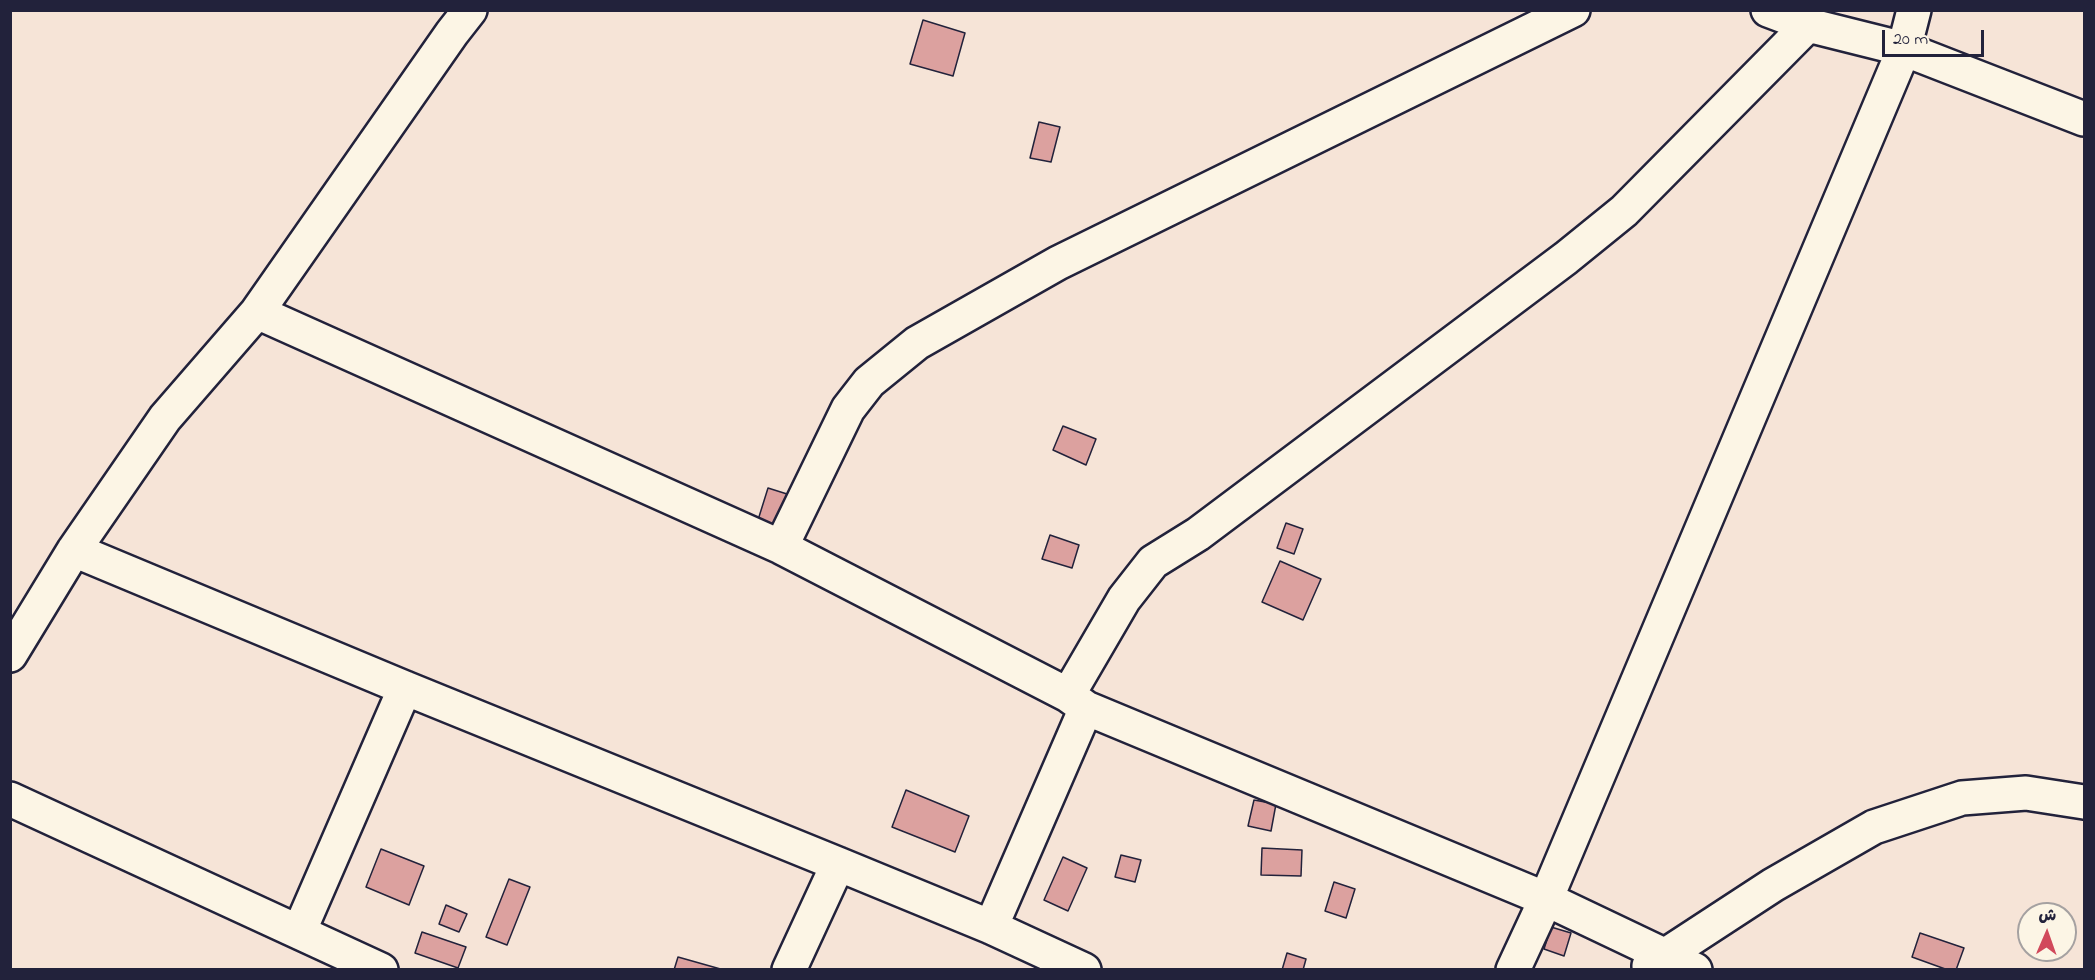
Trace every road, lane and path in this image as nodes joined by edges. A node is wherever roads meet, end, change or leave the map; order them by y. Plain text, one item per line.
1 (470, 10) edge
2 (1573, 10) edge
3 (1768, 10) edge
4 (1914, 10) edge
5 (1808, 25) junction
6 (1904, 50) junction
7 (2085, 119) edge
8 (257, 312) junction
9 (781, 548) junction
10 (74, 550) junction
11 (10, 655) edge
12 (405, 688) junction
13 (1077, 701) junction
14 (10, 799) edge
15 (2085, 802) edge
16 (838, 864) junction
17 (1546, 899) junction
18 (991, 927) junction
19 (299, 932) junction
20 (1653, 963) edge
21 (381, 969) edge
22 (789, 969) edge
23 (1084, 969) edge
24 (1513, 969) edge
25 (1695, 969) edge

1 - 8 street
2 - 9 street
3 - 5 street
4 - 6 street
5 - 6 street
5 - 13 street
6 - 7 street
6 - 17 street
8 - 9 street
8 - 10 street
9 - 13 street
10 - 11 street
10 - 12 street
12 - 16 street
12 - 19 street
13 - 17 street
13 - 18 street
14 - 19 street
15 - 20 street
16 - 18 street
16 - 22 street
17 - 20 street
17 - 24 street
18 - 23 street
19 - 21 street
20 - 25 street

